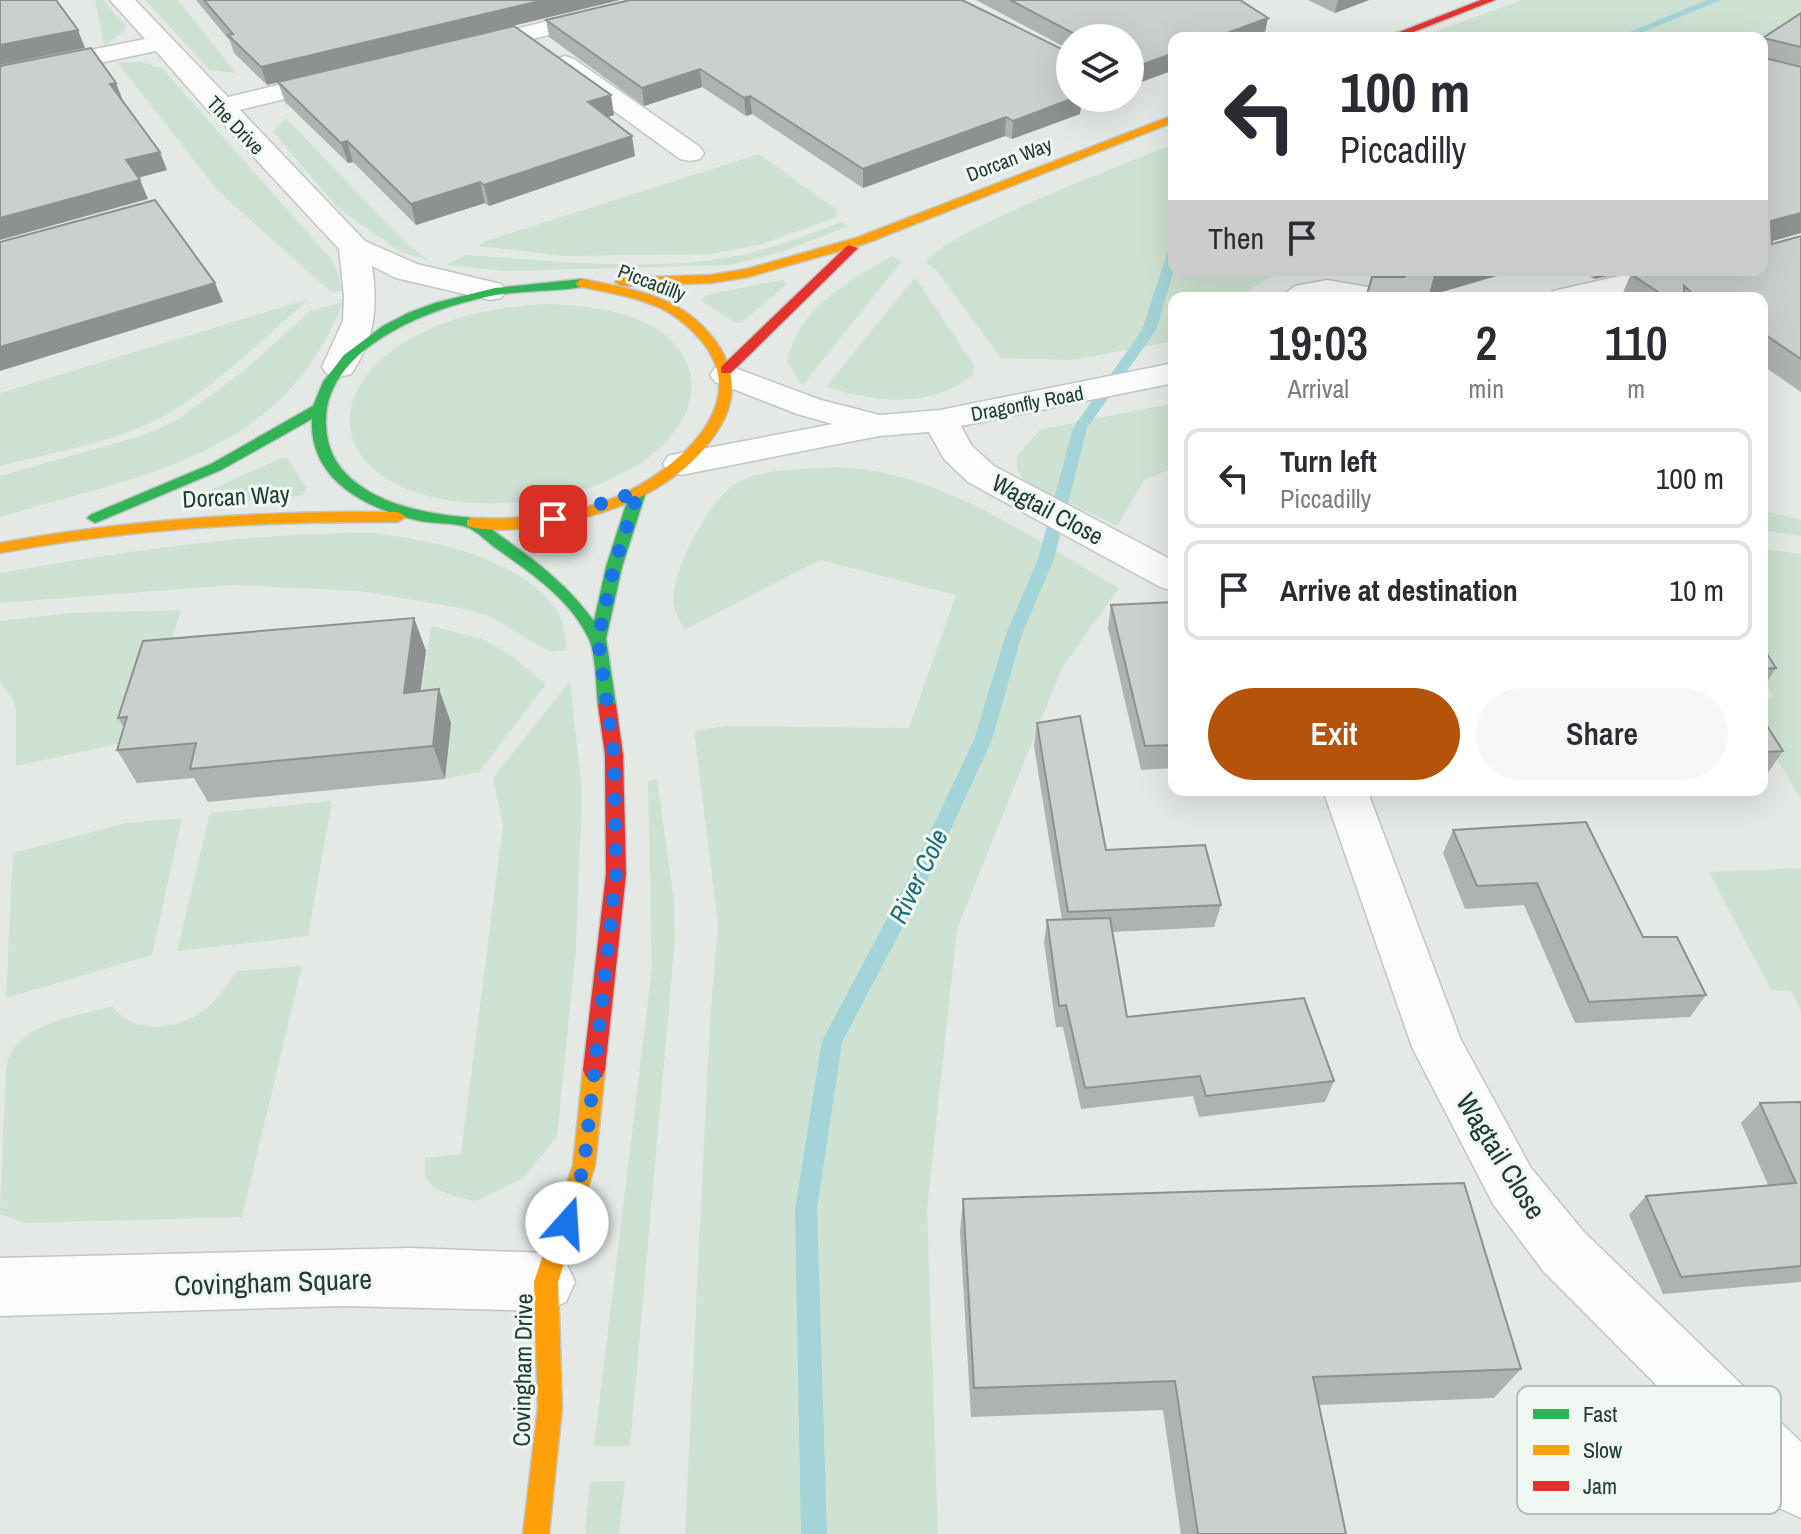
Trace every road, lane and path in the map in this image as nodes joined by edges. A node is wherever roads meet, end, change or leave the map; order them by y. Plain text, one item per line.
1 (122, 0) edge
2 (663, 0) edge
3 (1490, 0) edge
4 (1405, 32) edge
5 (524, 35) junction
6 (160, 43) junction
7 (438, 55) edge
8 (362, 73) edge
9 (0, 76) edge
10 (219, 107) junction
11 (1168, 120) edge
12 (690, 153) dead end
13 (860, 241) junction
14 (354, 247) junction
15 (1660, 276) edge
16 (582, 283) junction
17 (490, 291) junction
18 (1305, 292) edge
19 (1354, 292) edge
20 (1590, 292) edge
21 (339, 367) junction
22 (726, 372) junction
23 (1168, 374) edge
24 (318, 409) junction
25 (940, 420) junction
26 (879, 426) junction
27 (681, 464) junction
28 (638, 492) junction
29 (420, 517) junction
30 (473, 524) junction
31 (56, 535) junction
32 (0, 548) edge
33 (1168, 575) edge
34 (598, 639) junction
35 (1347, 796) edge
36 (546, 1282) junction
37 (0, 1287) edge
38 (1700, 1386) edge
39 (1781, 1466) edge
40 (1801, 1486) edge
41 (536, 1534) edge

1 - 6 street, The Drive
2 - 5 street
3 - 4 main road
5 - 7 street
5 - 12 street
6 - 9 street
6 - 10 street, The Drive
8 - 10 street
10 - 14 street, The Drive
11 - 13 main road, Dorcan Way
13 - 16 main road, Dorcan Way
13 - 22 main road, Dorcan Way
14 - 17 street, The Drive
14 - 21 street
15 - 20 street
16 - 17 main road, Piccadilly
16 - 22 main road, Piccadilly
17 - 21 main road, Piccadilly
18 - 19 street
21 - 24 main road, Piccadilly
22 - 26 street, Dragonfly Road
22 - 27 main road, Piccadilly
23 - 25 street, Dragonfly Road
24 - 29 main road, Piccadilly
24 - 31 main road, Dorcan Way
25 - 26 street, Dragonfly Road
25 - 33 street, Wagtail Close
26 - 27 street, Dragonfly Road
27 - 28 main road, Piccadilly
28 - 30 main road, Piccadilly
28 - 34 main road, Covingham Drive
29 - 30 main road, Piccadilly
29 - 31 main road, Dorcan Way
30 - 34 main road
31 - 32 main road, Dorcan Way
34 - 36 main road, Covingham Drive
35 - 38 street, Wagtail Close
36 - 37 street, Covingham Square
36 - 41 main road, Covingham Drive
39 - 40 street, Wagtail Close

